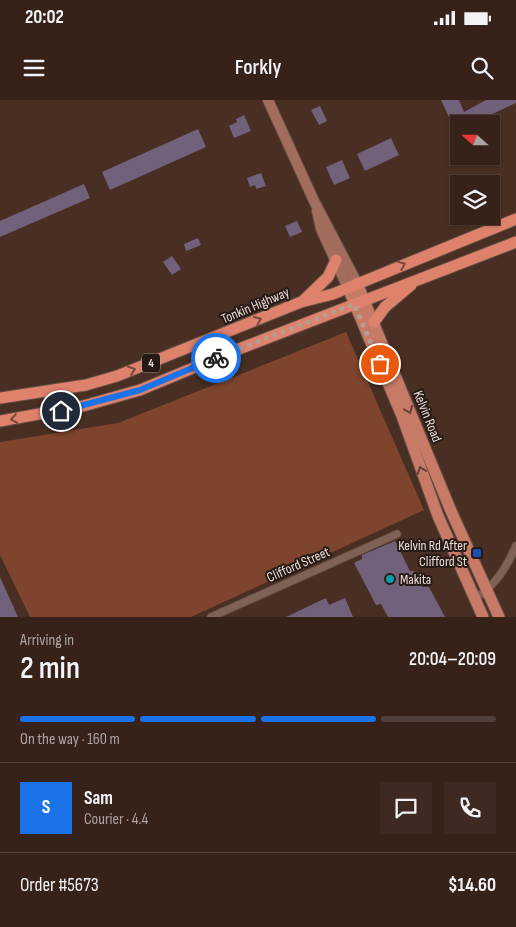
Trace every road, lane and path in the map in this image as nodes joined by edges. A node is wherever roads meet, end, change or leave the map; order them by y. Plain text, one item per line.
1 (268, 100) edge
2 (314, 201) junction
3 (516, 219) edge
4 (516, 242) edge
5 (336, 260) junction
6 (418, 279) junction
7 (352, 285) junction
8 (365, 300) junction
9 (301, 302) junction
10 (354, 304) junction
11 (374, 322) junction
12 (0, 398) edge
13 (0, 421) edge
14 (397, 534) dead end
15 (516, 546) edge
16 (487, 591) junction
17 (475, 598) junction
18 (210, 617) edge
19 (483, 617) edge
20 (499, 617) edge

1 - 2 main road, Kelvin Road
2 - 5 main road, Kelvin Road
2 - 7 main road, Kelvin Road
7 -> 3 highway, Tonkin Highway / 4
4 - 6 highway, 4
5 - 7 main road, Kelvin Road
5 - 9 highway
6 - 8 highway, 4
6 - 11 highway
7 - 8 main road, Kelvin Road
7 - 9 highway, Tonkin Highway / 4
7 - 10 main road, Kelvin Road
8 - 10 highway, 4
8 - 11 main road, Kelvin Road
12 -> 9 highway, Tonkin Highway / 4
10 -> 13 highway, 4
17 -> 10 main road, Kelvin Road
11 -> 16 main road, Kelvin Road
14 - 18 street, Clifford Street
15 - 16 street
16 - 17 street
16 - 20 main road, Kelvin Road
17 - 19 main road, Kelvin Road

